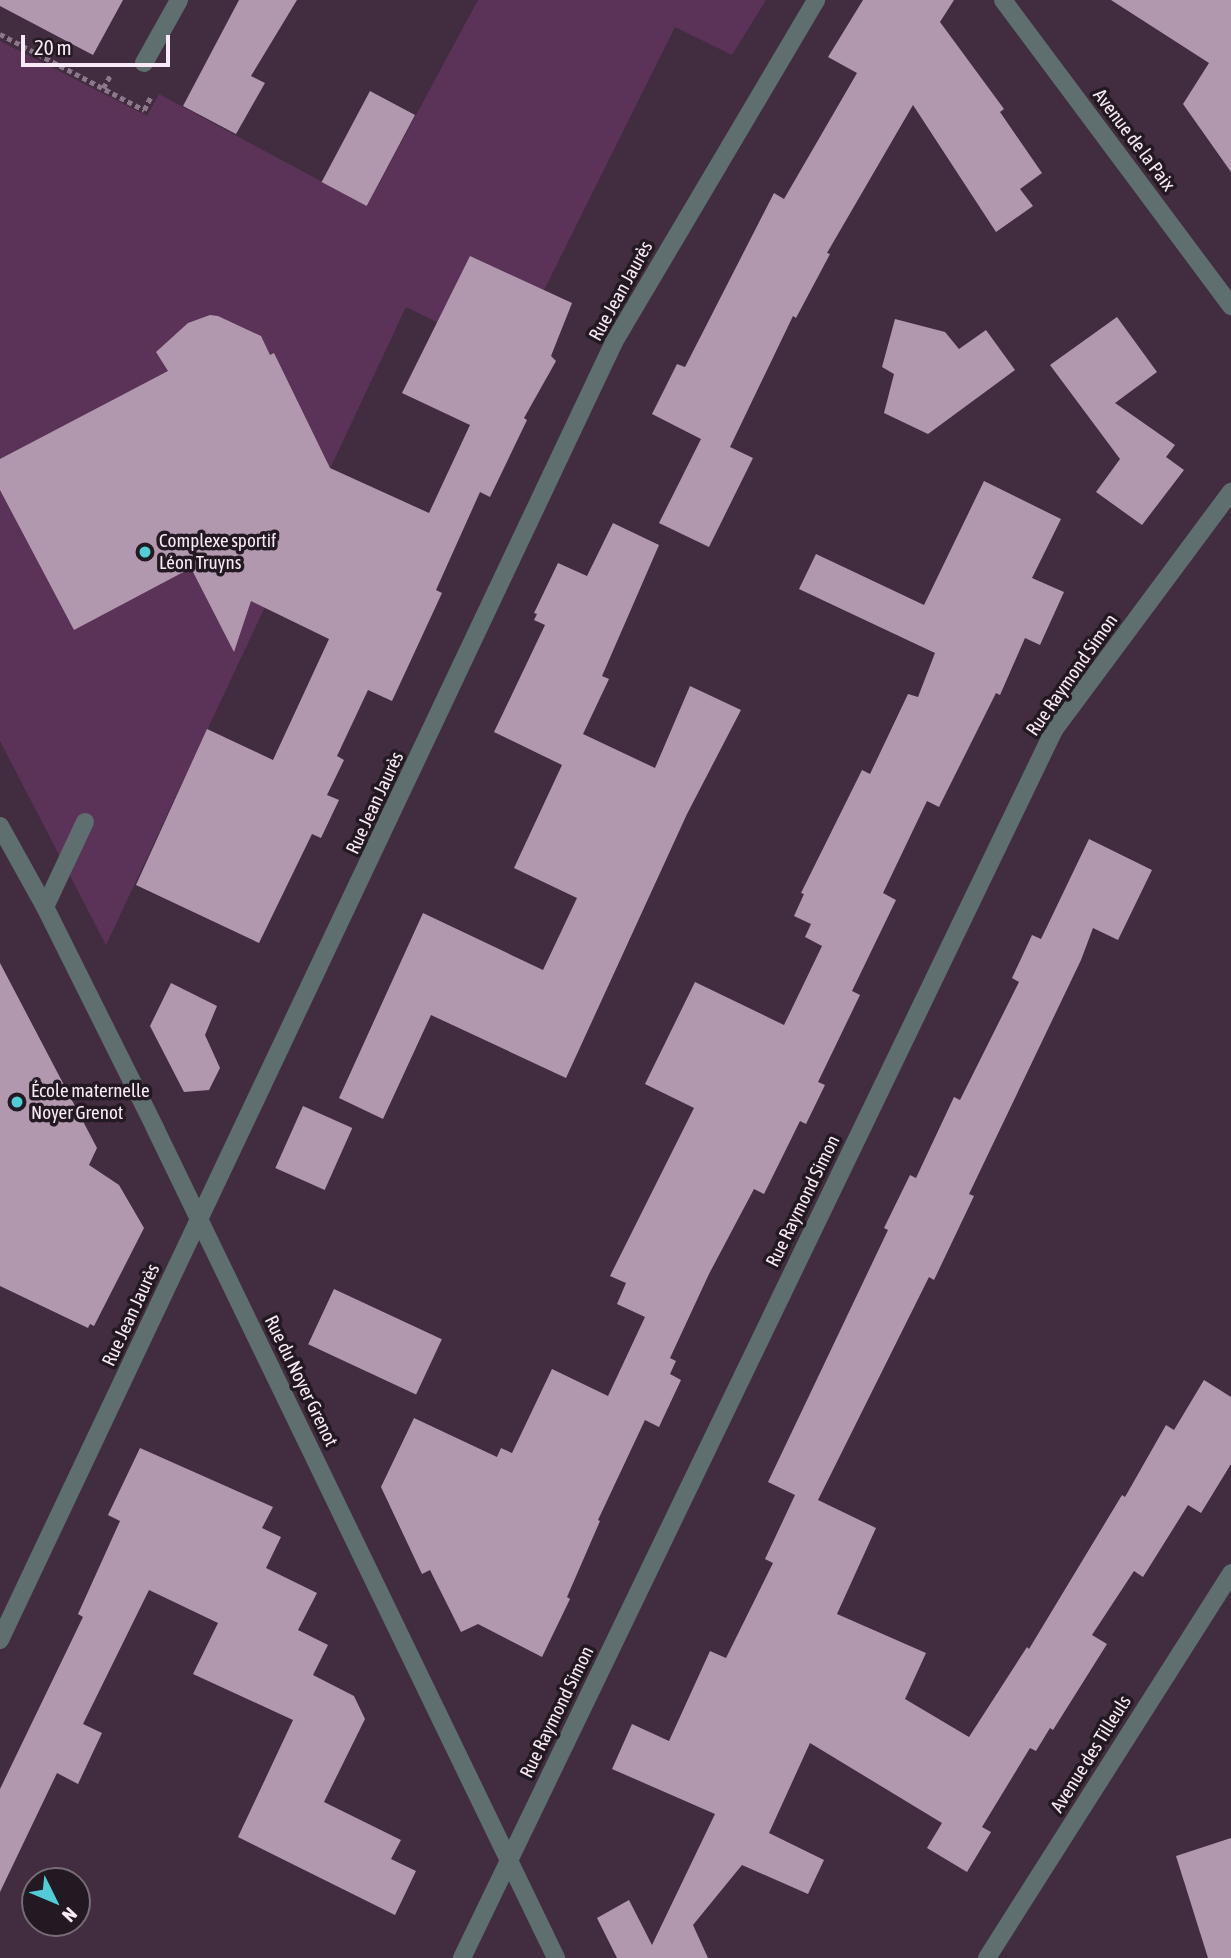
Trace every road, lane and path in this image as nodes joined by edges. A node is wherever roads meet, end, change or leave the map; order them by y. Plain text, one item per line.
1 (179, 0) edge
2 (816, 0) edge
3 (1003, 0) edge
4 (0, 34) edge
5 (144, 63) dead end
6 (112, 72) dead end
7 (103, 88) junction
8 (144, 110) dead end
9 (1231, 306) edge
10 (1231, 492) edge
11 (85, 822) dead end
12 (0, 826) edge
13 (45, 907) junction
14 (199, 1222) junction
15 (1231, 1573) edge
16 (0, 1640) edge
17 (509, 1858) junction
18 (462, 1958) edge
19 (556, 1958) edge
20 (987, 1958) edge

1 - 5 street
2 - 14 street, Rue Jean Jaurès
3 - 9 street, Avenue de la Paix
4 - 7 path
6 - 7 path
7 - 8 path
10 - 17 street, Rue Raymond Simon
11 - 13 street
12 - 13 street, Rue du Noyer Grenot
13 - 14 street, Rue du Noyer Grenot
14 - 16 street, Rue Jean Jaurès
14 - 17 street, Rue du Noyer Grenot
15 - 20 street, Avenue des Tilleuls
17 - 18 street, Rue Raymond Simon
17 - 19 street, Rue du Noyer Grenot

